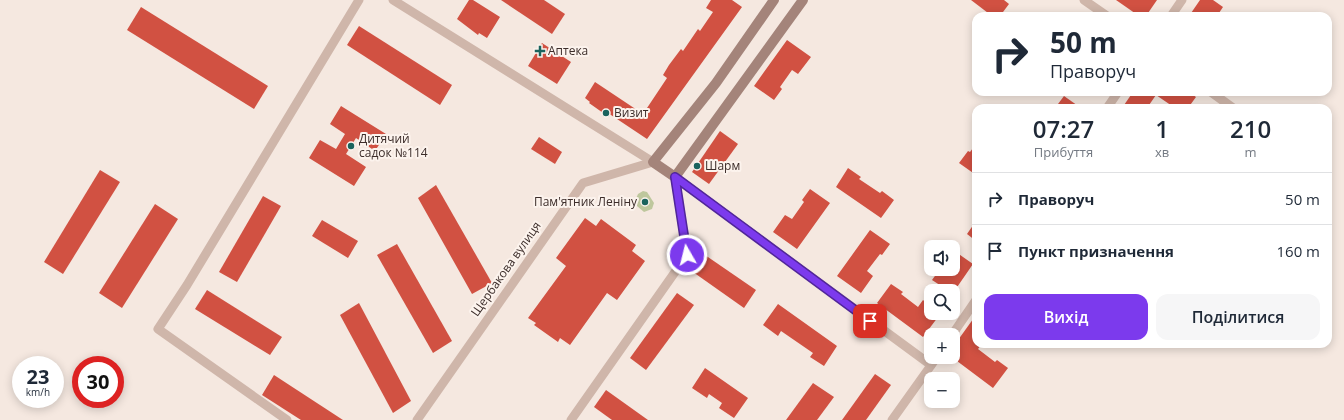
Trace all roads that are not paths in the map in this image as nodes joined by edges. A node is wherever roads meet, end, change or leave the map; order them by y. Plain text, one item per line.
1 (359, 0) edge
2 (394, 0) edge
3 (774, 0) edge
4 (803, 0) edge
5 (1084, 0) edge
6 (1182, 0) edge
7 (1101, 12) edge
8 (1174, 12) edge
9 (1216, 96) edge
10 (1228, 104) edge
11 (653, 162) junction
12 (675, 177) junction
13 (972, 306) edge
14 (957, 328) edge
15 (931, 366) joint
16 (287, 420) edge
17 (418, 420) edge
18 (571, 420) edge
19 (892, 420) edge

1 - 16 street
2 - 11 street
3 - 11 street
4 - 12 street
5 - 7 street
6 - 8 street
9 - 10 street
11 - 12 street
11 - 17 street, Щербакова вулиця
12 - 15 street
12 - 18 street
13 - 14 street
15 - 19 street

